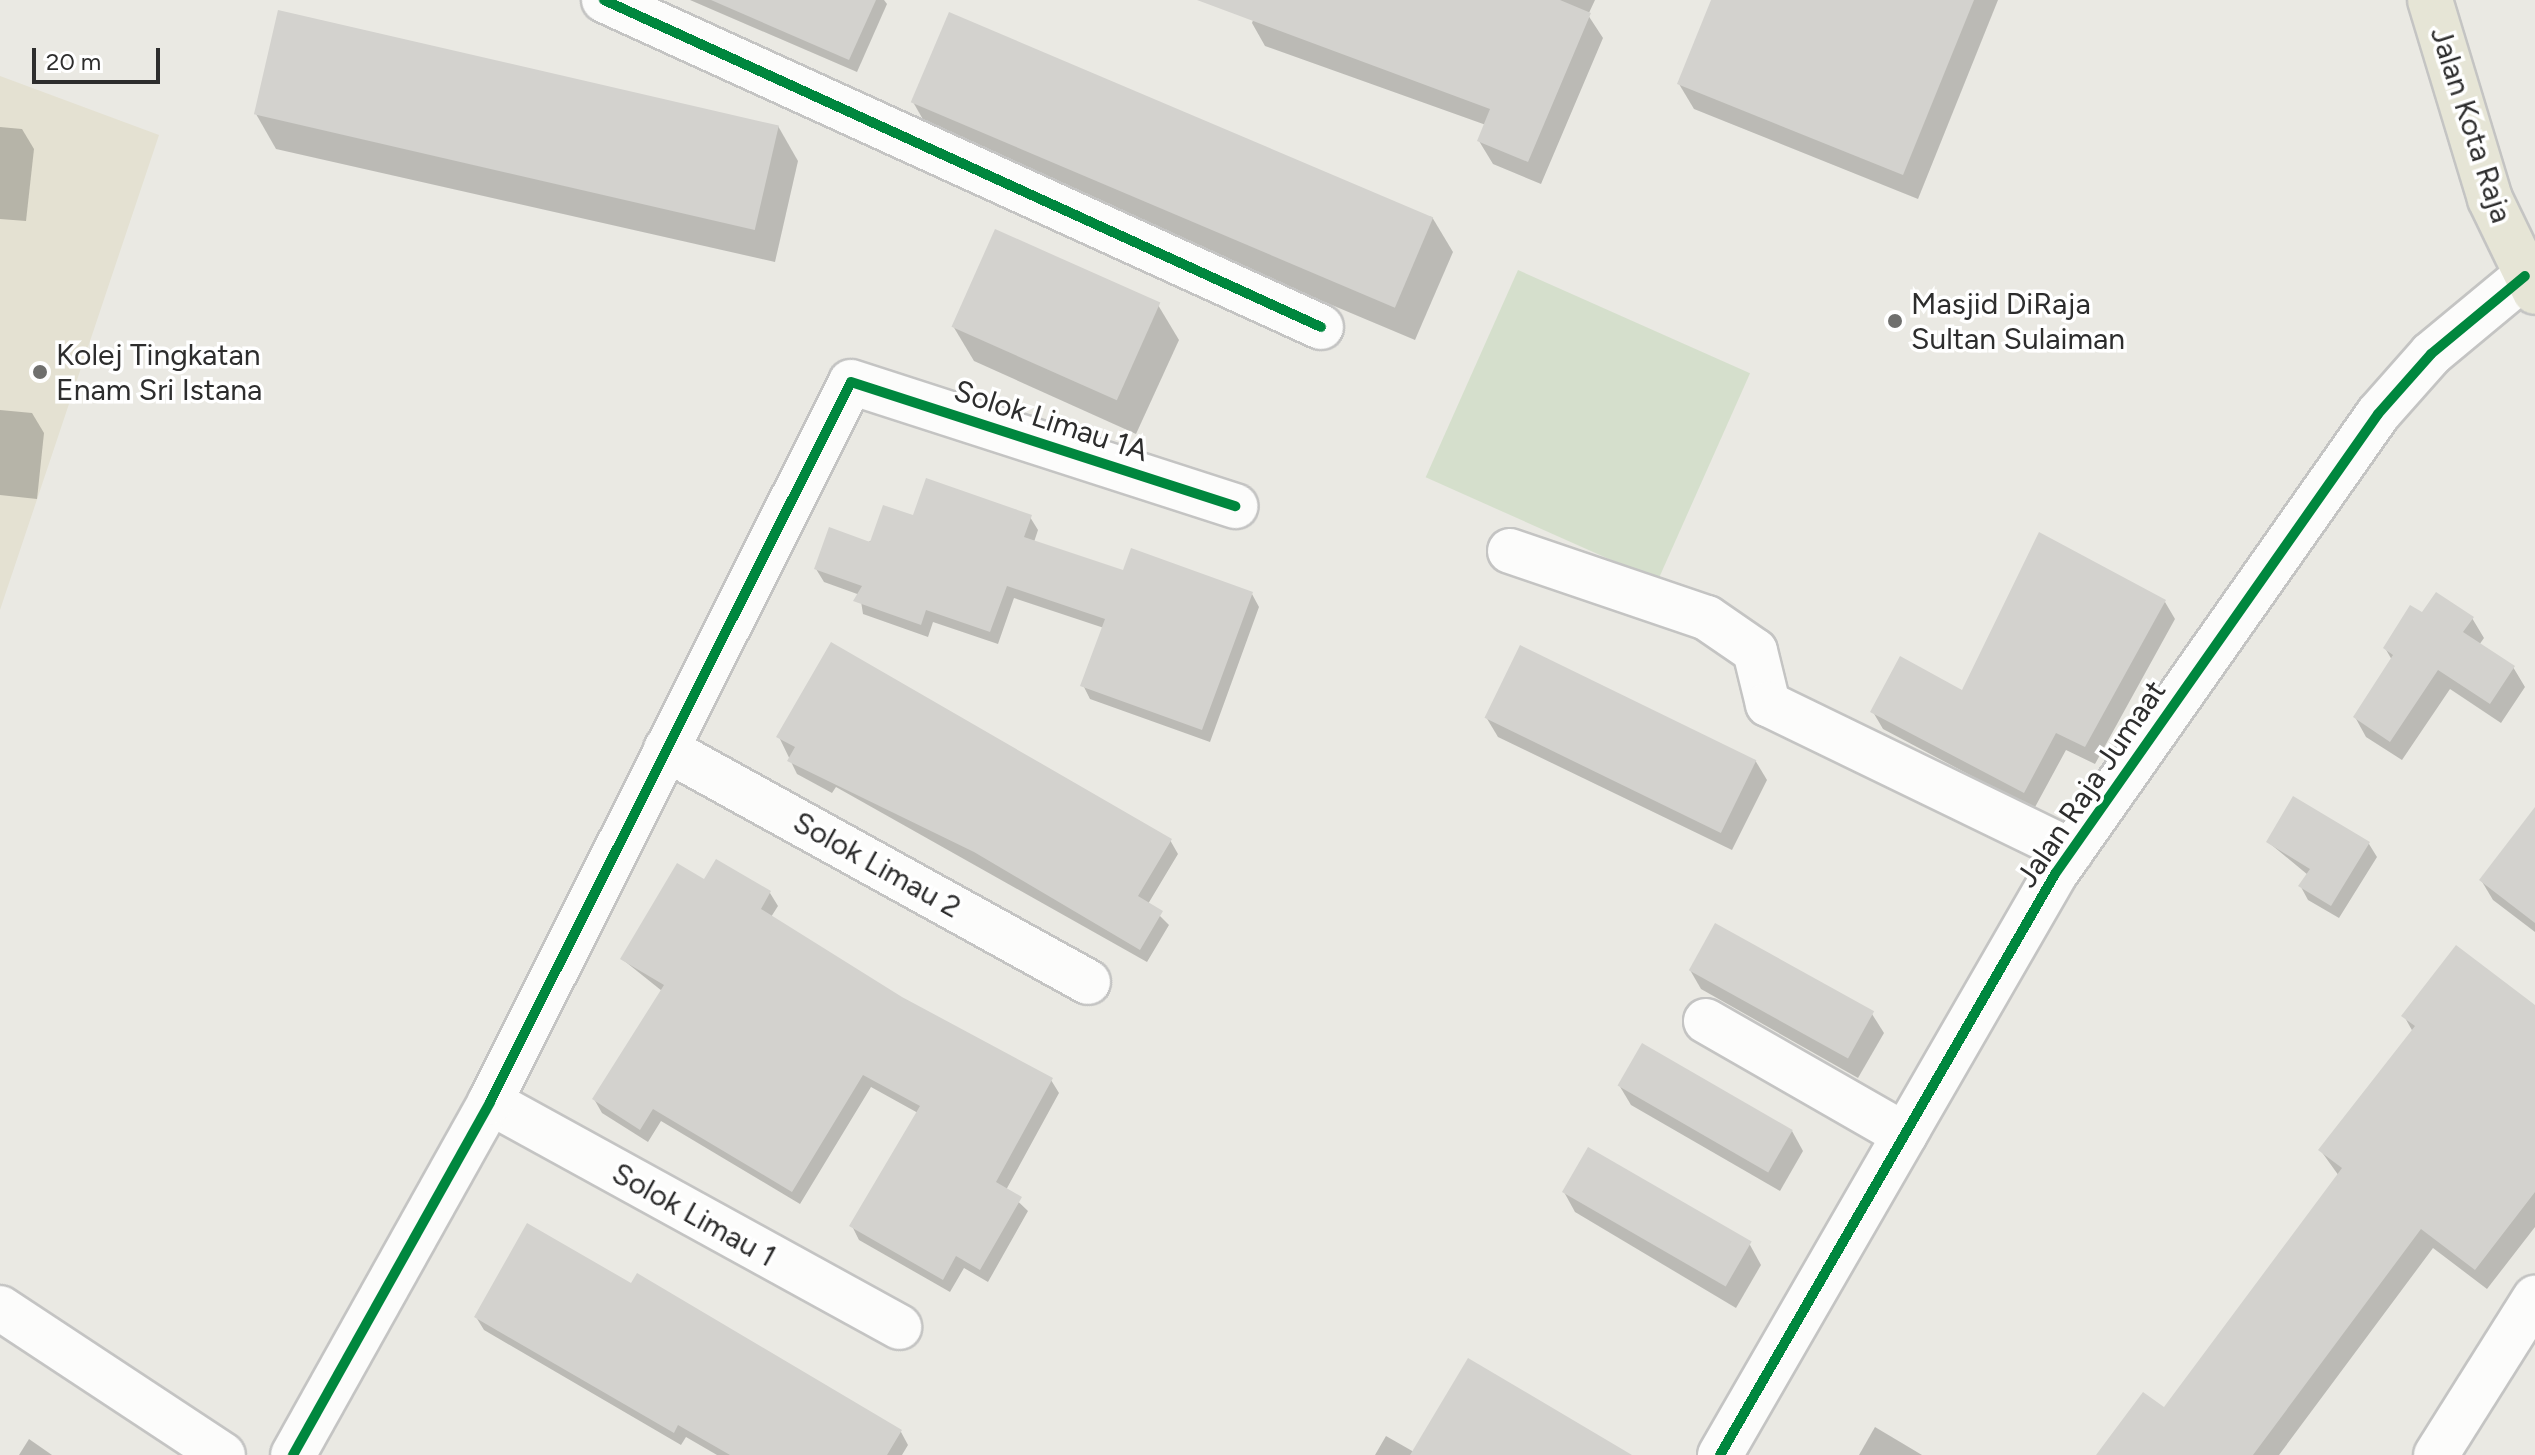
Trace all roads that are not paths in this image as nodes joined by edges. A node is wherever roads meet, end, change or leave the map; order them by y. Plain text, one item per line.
1 (604, 0) edge
2 (2430, 0) edge
3 (2530, 284) edge
4 (1321, 327) dead end
5 (1235, 506) dead end
6 (1510, 551) dead end
7 (666, 749) junction
8 (2071, 851) junction
9 (1088, 982) dead end
10 (1706, 1021) dead end
11 (490, 1102) junction
12 (1905, 1135) junction
13 (2535, 1298) edge
14 (0, 1308) edge
15 (899, 1327) dead end
16 (223, 1455) edge
17 (293, 1455) edge
18 (1720, 1455) edge
19 (2436, 1455) edge

1 - 4 street
2 - 3 main road, Jalan Kota Raja
3 - 8 street, Jalan Raja Jumaat
5 - 7 street, Solok Limau 1A
6 - 8 street
7 - 9 street, Solok Limau 2
7 - 11 street
8 - 12 street, Jalan Raja Jumaat
10 - 12 street
11 - 15 street, Solok Limau 1
11 - 17 street
12 - 18 street, Jalan Raja Jumaat
13 - 19 street
14 - 16 street

